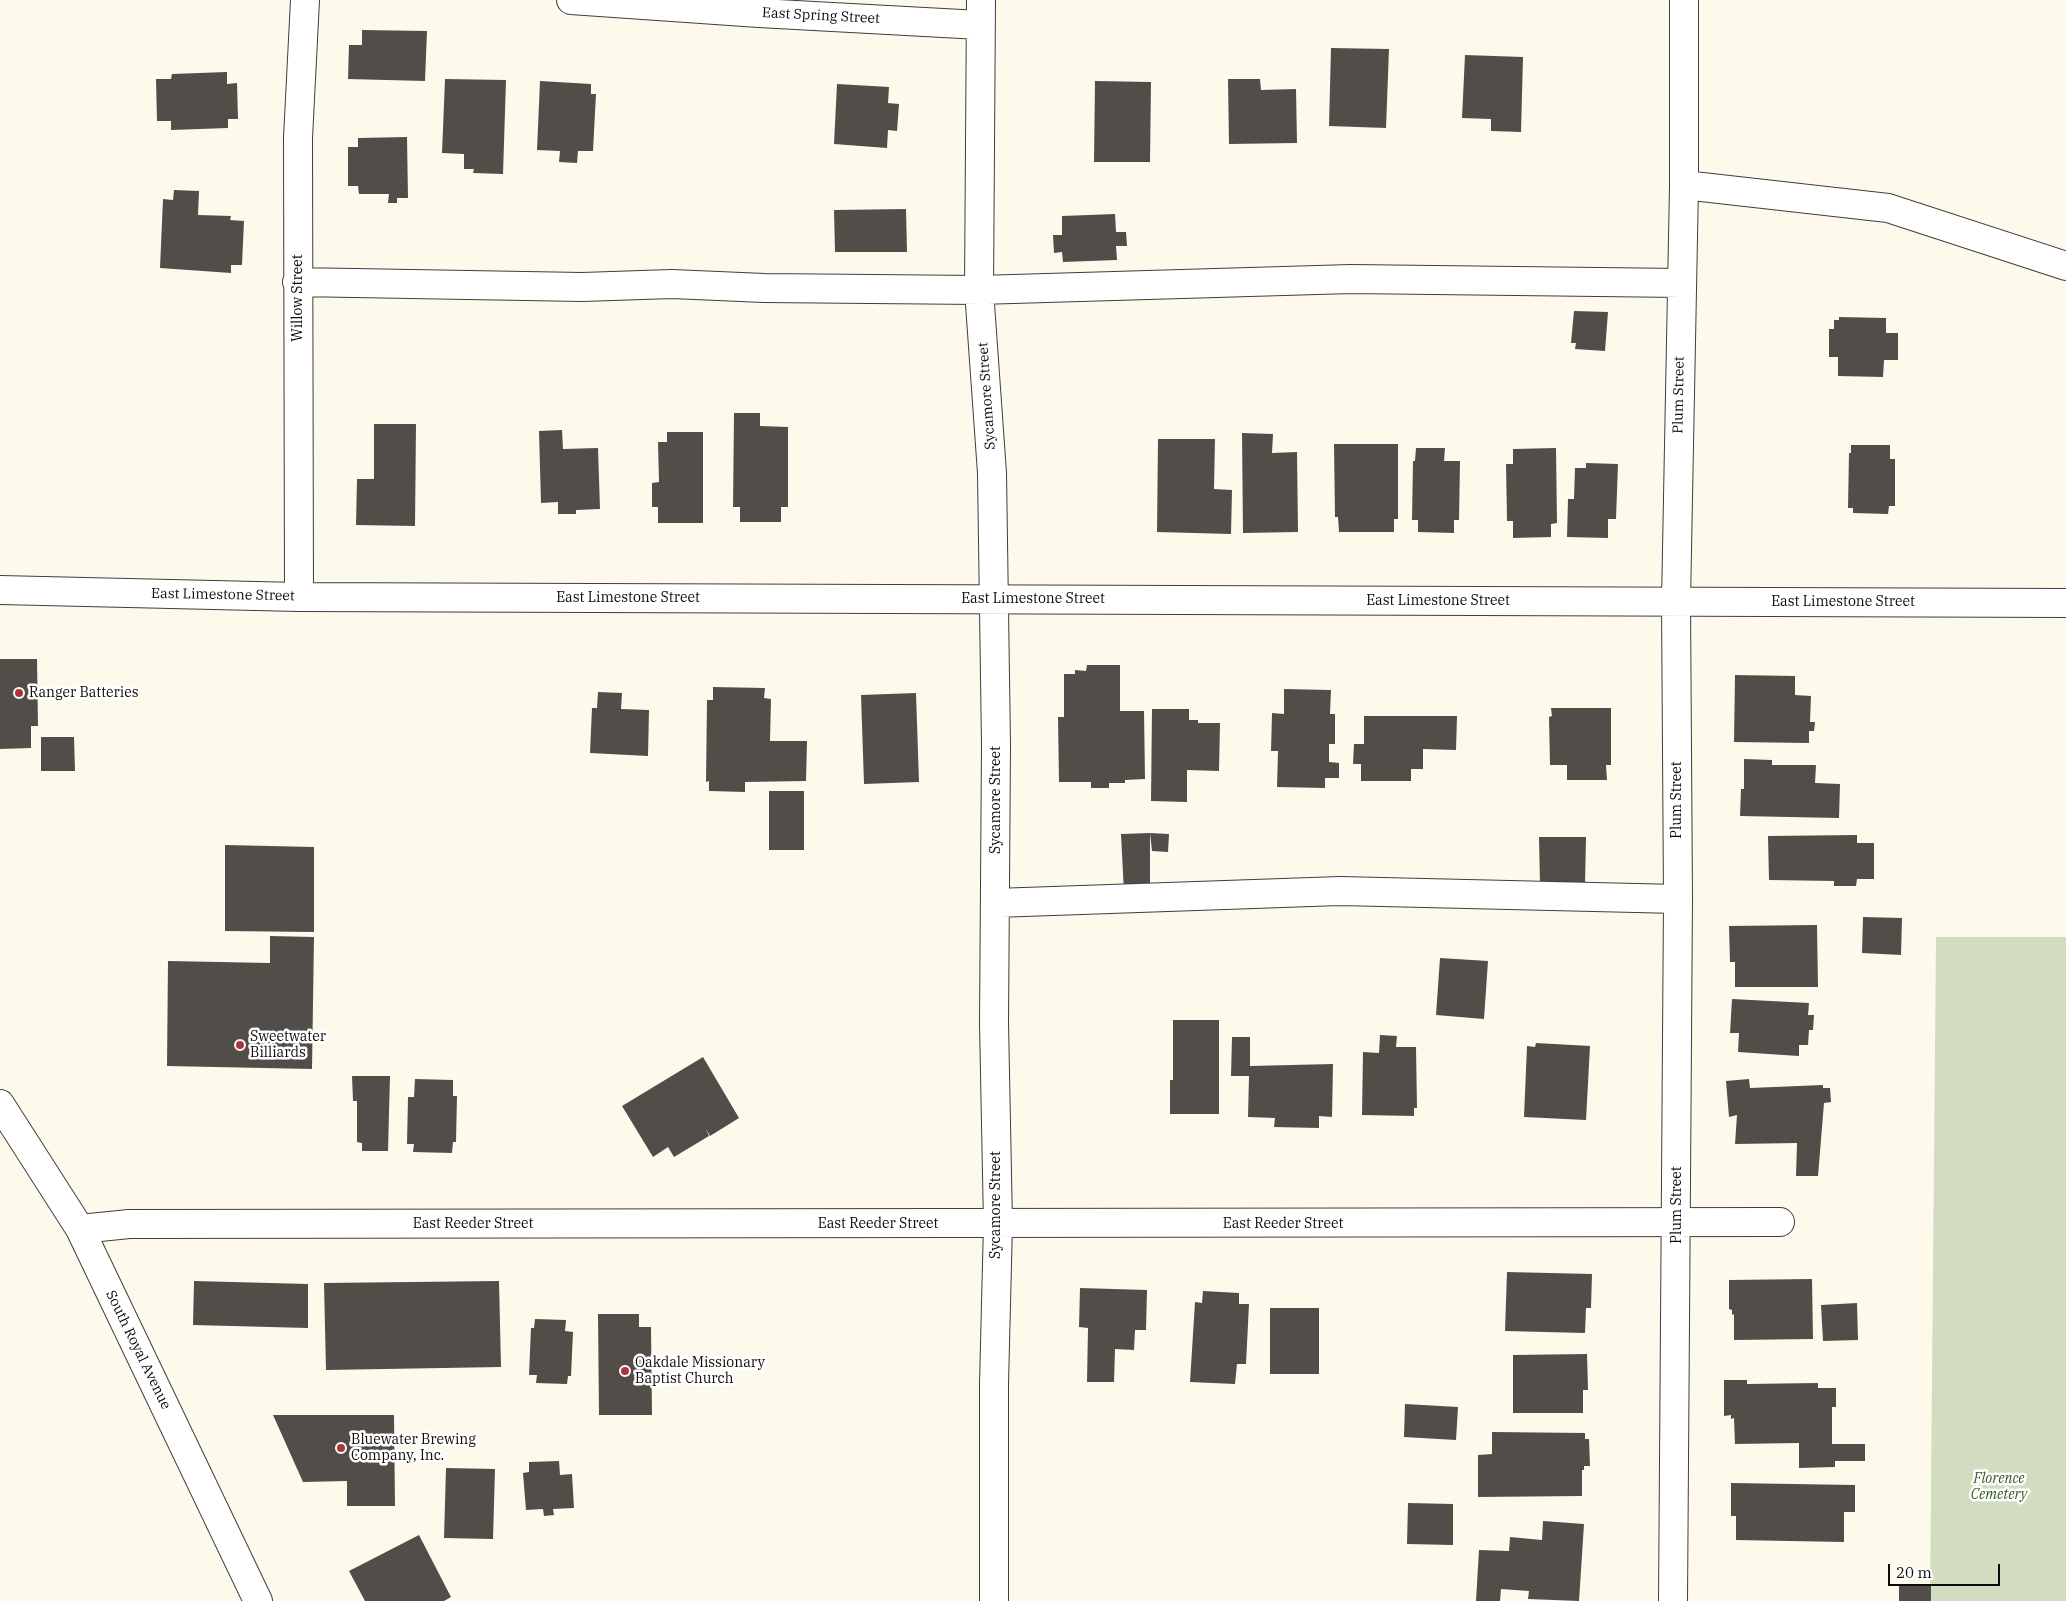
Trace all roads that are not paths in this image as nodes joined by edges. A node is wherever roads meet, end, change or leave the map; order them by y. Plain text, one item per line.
1 (305, 0) edge
2 (571, 0) edge
3 (1684, 0) edge
4 (981, 12) edge
5 (1684, 185) junction
6 (2066, 266) edge
7 (297, 282) junction
8 (1681, 283) junction
9 (979, 290) junction
10 (0, 590) edge
11 (299, 597) junction
12 (994, 599) junction
13 (1676, 602) junction
14 (2066, 603) edge
15 (1678, 899) junction
16 (995, 904) junction
17 (1, 1106) edge
18 (1780, 1222) dead end
19 (1677, 1223) junction
20 (998, 1224) junction
21 (80, 1229) junction
22 (258, 1601) edge
23 (994, 1601) edge
24 (1673, 1601) edge

1 - 7 street, Willow Street
2 - 4 street, East Spring Street
3 - 5 street, Plum Street
4 - 9 street, Sycamore Street
5 - 6 street
5 - 8 street, Plum Street
7 - 9 street
7 - 11 street, Willow Street
8 - 9 street
8 - 13 street, Plum Street
9 - 12 street, Sycamore Street
10 - 11 street, East Limestone Street
11 - 12 street, East Limestone Street
12 - 13 street, East Limestone Street
12 - 16 street, Sycamore Street
13 - 14 street, East Limestone Street
13 - 15 street, Plum Street
15 - 16 street
15 - 19 street, Plum Street
16 - 20 street, Sycamore Street
17 - 21 street, South Royal Avenue
18 - 19 street, East Reeder Street
19 - 20 street, East Reeder Street
19 - 24 street, Plum Street
20 - 21 street, East Reeder Street
20 - 23 street, Sycamore Street
21 - 22 street, South Royal Avenue

